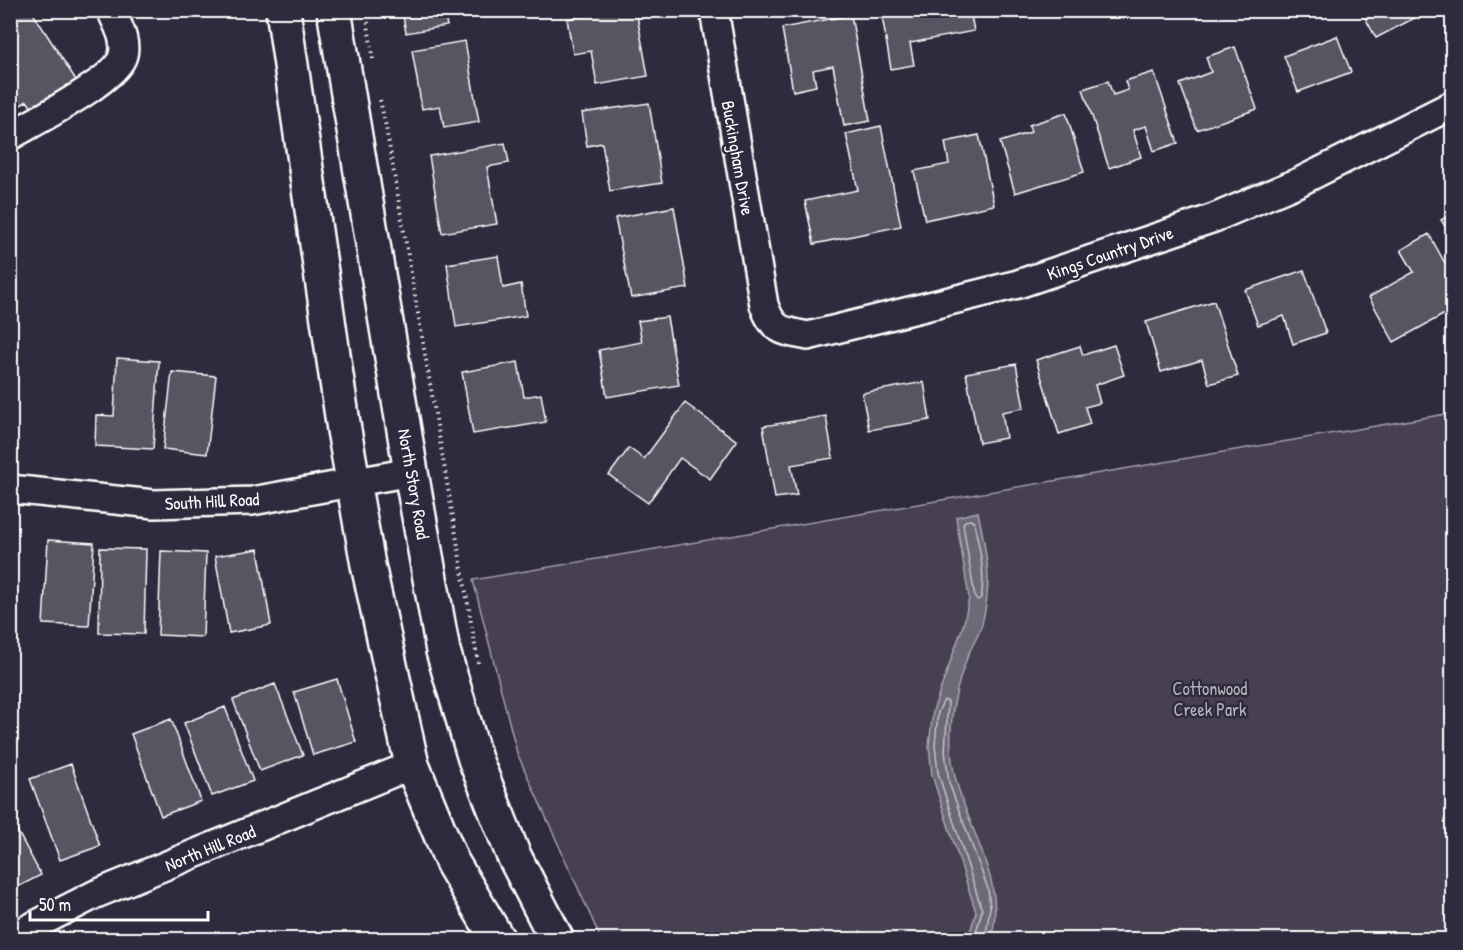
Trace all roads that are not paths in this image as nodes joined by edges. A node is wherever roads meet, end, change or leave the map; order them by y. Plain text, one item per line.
1 (111, 10) edge
2 (283, 10) edge
3 (334, 10) edge
4 (714, 10) edge
5 (1452, 105) edge
6 (10, 136) edge
7 (764, 304) joint
8 (411, 472) junction
9 (353, 484) junction
10 (10, 489) edge
11 (412, 765) junction
12 (10, 938) edge
13 (498, 939) edge
14 (557, 939) edge

1 - 6 street
2 - 9 main road
3 - 8 main road, North Story Road
4 - 7 street, Buckingham Drive
5 - 7 street, Kings Country Drive
8 - 9 street, South Hill Road
8 - 14 main road, North Story Road
9 - 10 street, South Hill Road
9 - 11 main road
11 - 12 street, North Hill Road
11 - 13 main road

